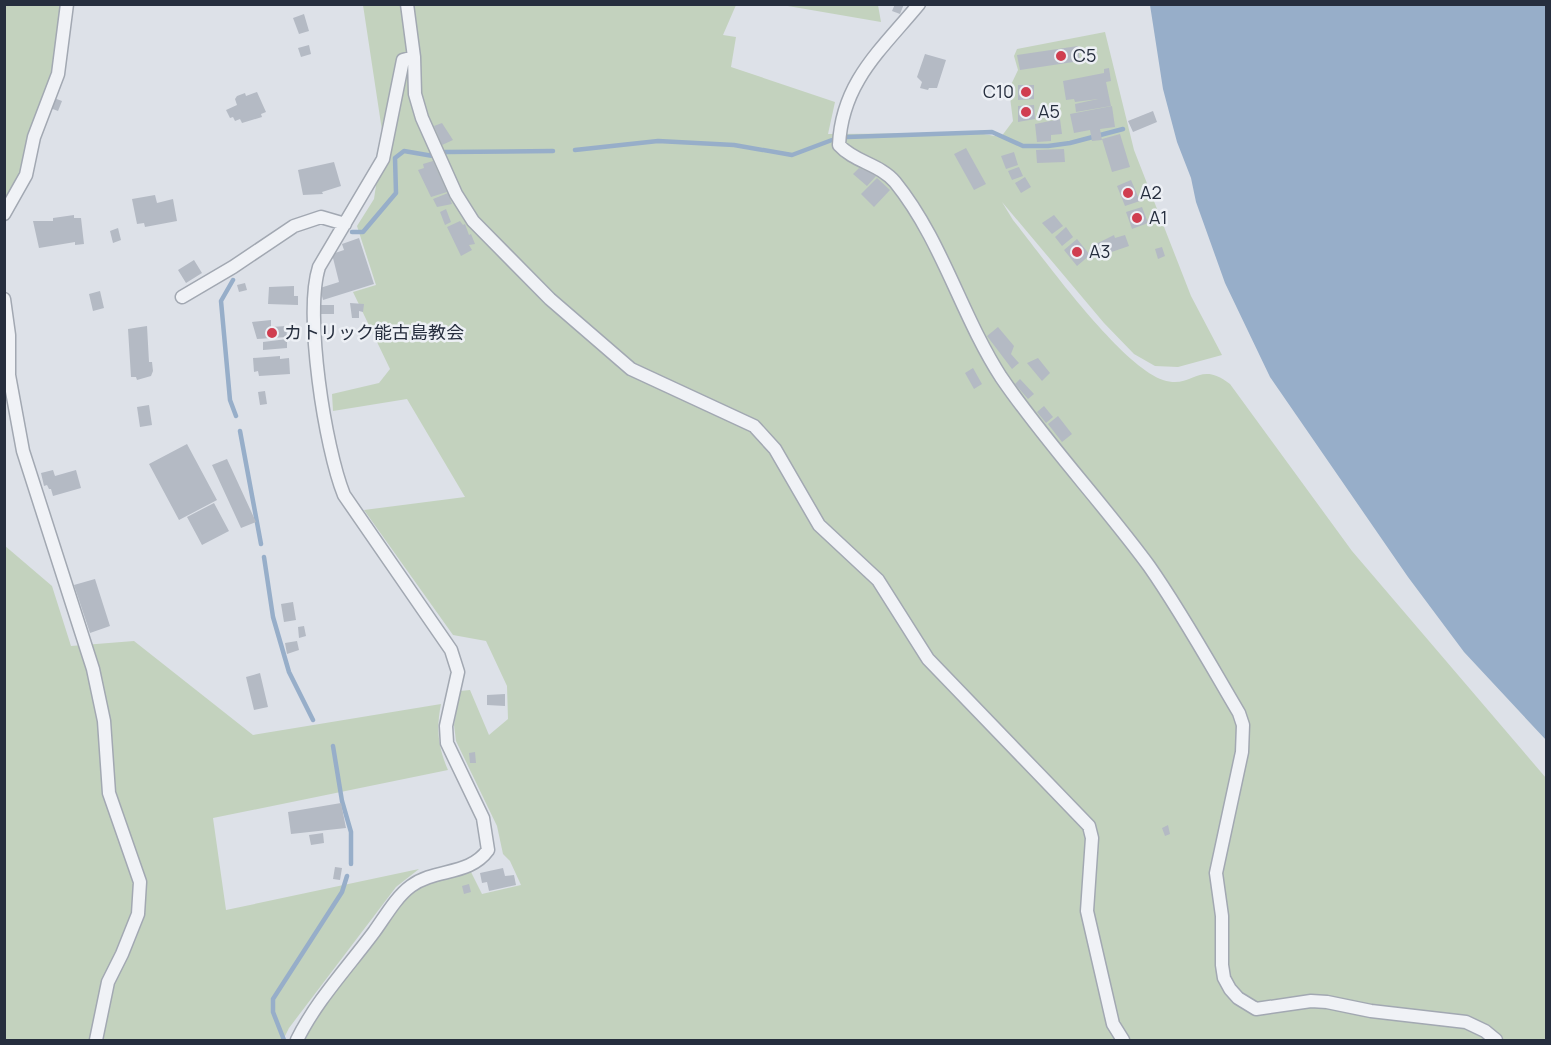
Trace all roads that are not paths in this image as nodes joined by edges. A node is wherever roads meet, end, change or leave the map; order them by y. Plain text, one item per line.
1 (67, 4) edge
2 (407, 4) edge
3 (919, 4) edge
4 (414, 57) junction
5 (4, 214) edge
6 (345, 224) junction
7 (182, 297) dead end
8 (4, 299) edge
9 (96, 1041) edge
10 (297, 1041) edge
11 (1123, 1041) edge
12 (1496, 1041) edge

1 - 5 street
2 - 4 street
3 - 12 street
4 - 6 street
4 - 11 street
6 - 7 street
6 - 10 street
8 - 9 street

